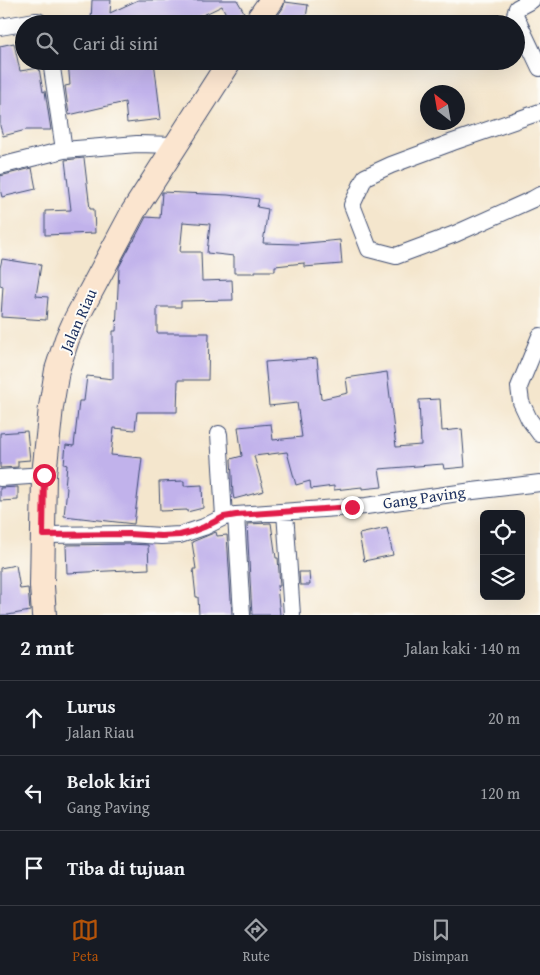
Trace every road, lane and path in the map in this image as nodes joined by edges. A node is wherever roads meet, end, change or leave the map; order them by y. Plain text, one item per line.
1 (272, 0) edge
2 (532, 0) edge
3 (262, 15) edge
4 (515, 15) edge
5 (15, 24) edge
6 (0, 27) edge
7 (525, 36) edge
8 (540, 68) edge
9 (52, 70) edge
10 (224, 70) edge
11 (540, 112) edge
12 (176, 145) junction
13 (64, 150) junction
14 (0, 166) edge
15 (540, 195) edge
16 (540, 336) edge
17 (219, 434) dead end
18 (540, 434) edge
19 (44, 475) junction
20 (0, 478) edge
21 (540, 483) edge
22 (285, 512) junction
23 (230, 516) junction
24 (43, 535) junction
25 (44, 615) edge
26 (242, 615) edge
27 (292, 615) edge

1 - 3 main road
2 - 4 street
5 - 6 street
7 - 8 street
9 - 13 street
10 - 12 main road, Jalan Riau
11 - 15 street
12 - 13 street
12 - 19 main road, Jalan Riau
13 - 14 street
16 - 18 street
17 - 23 street
19 - 20 street
19 - 24 main road, Jalan Riau
21 - 22 street, Gang Paving
22 - 23 street, Gang Paving
22 - 27 street
23 - 24 street, Gang Paving
23 - 26 street
24 - 25 main road, Jalan Riau

